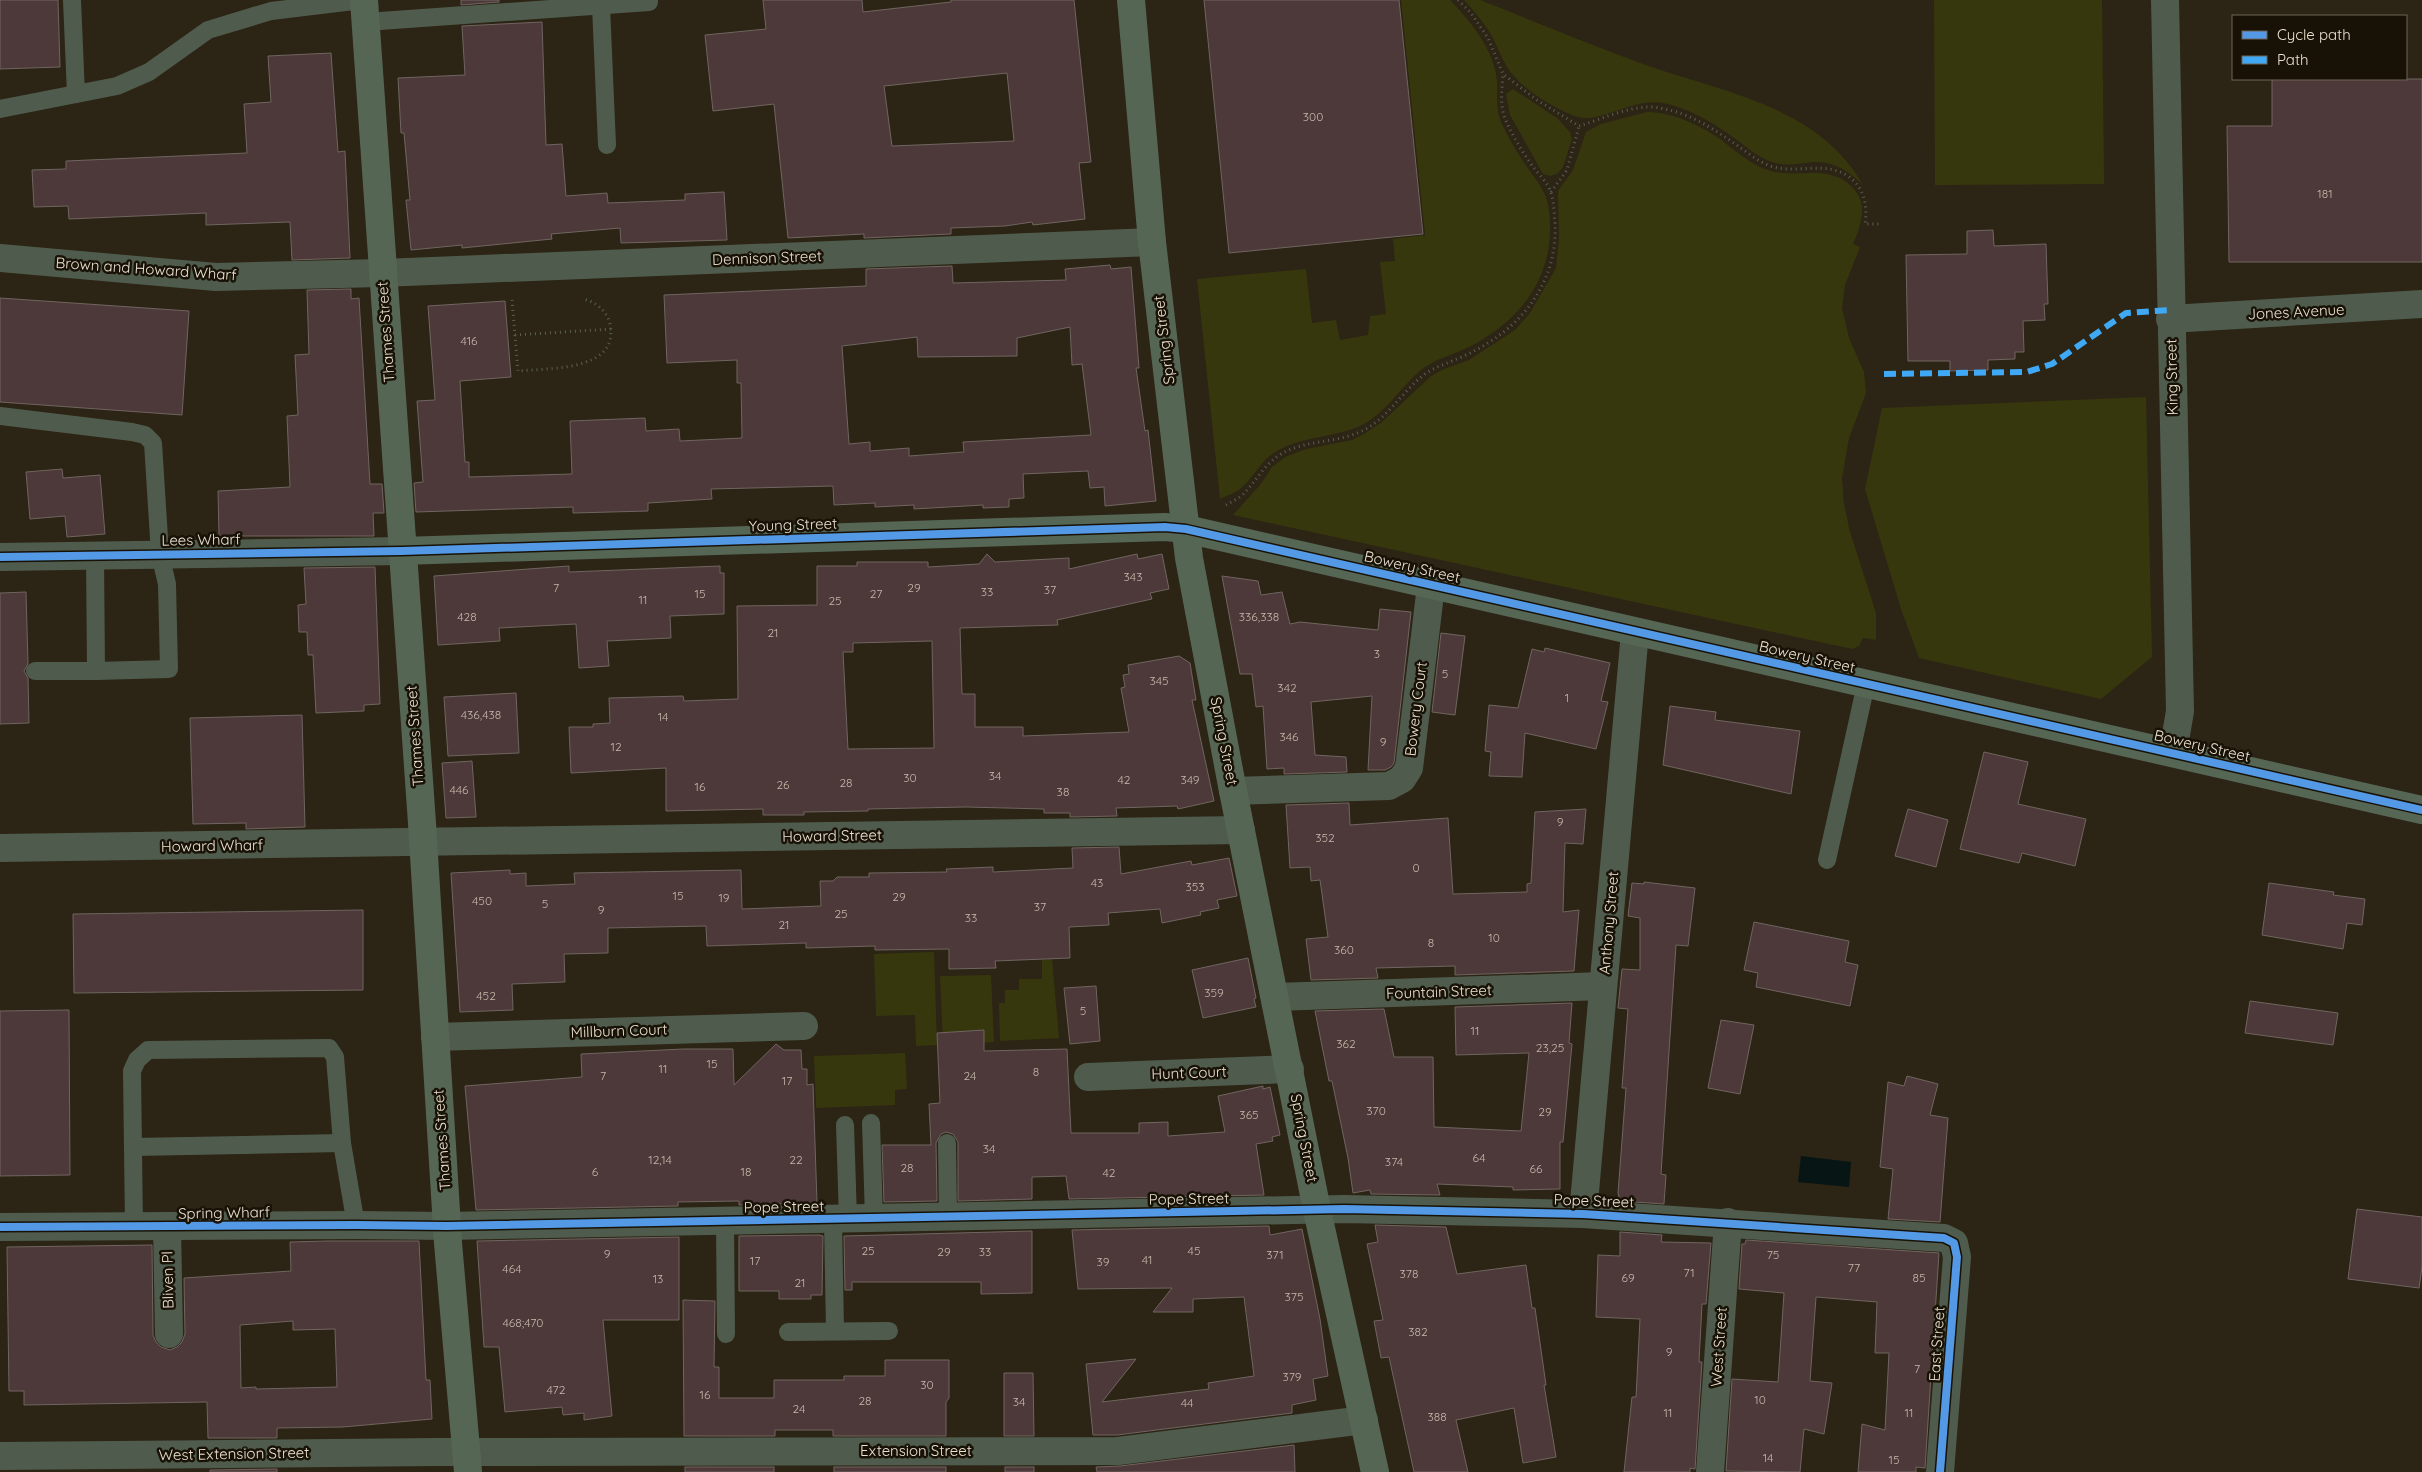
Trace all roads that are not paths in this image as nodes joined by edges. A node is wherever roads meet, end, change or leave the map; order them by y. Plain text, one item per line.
1 (72, 0) edge
2 (1131, 0) edge
3 (2165, 0) edge
4 (650, 2) dead end
5 (601, 6) junction
6 (364, 7) edge
7 (76, 94) junction
8 (0, 109) edge
9 (607, 146) dead end
10 (1152, 242) junction
11 (0, 258) edge
12 (382, 273) junction
13 (2422, 304) edge
14 (2170, 319) junction
15 (0, 416) edge
16 (1186, 529) junction
17 (402, 551) junction
18 (160, 554) junction
19 (95, 555) junction
20 (0, 556) edge
21 (1432, 586) junction
22 (1635, 632) junction
23 (35, 671) dead end
24 (96, 671) junction
25 (1866, 684) junction
26 (2173, 753) junction
27 (1233, 791) junction
28 (2422, 810) edge
29 (1241, 830) junction
30 (423, 843) junction
31 (0, 848) edge
32 (1827, 860) dead end
33 (1603, 986) junction
34 (1275, 997) junction
35 (804, 1026) dead end
36 (435, 1037) junction
37 (1290, 1069) junction
38 (1088, 1076) dead end
39 (871, 1123) dead end
40 (844, 1125) dead end
41 (342, 1143) junction
42 (947, 1143) dead end
43 (133, 1147) junction
44 (1317, 1210) junction
45 (1583, 1214) junction
46 (948, 1217) junction
47 (851, 1219) junction
48 (725, 1221) junction
49 (1728, 1222) junction
50 (356, 1225) junction
51 (448, 1226) junction
52 (134, 1227) junction
53 (168, 1227) junction
54 (0, 1228) edge
55 (1930, 1237) joint
56 (834, 1331) junction
57 (888, 1331) dead end
58 (788, 1332) dead end
59 (169, 1334) dead end
60 (726, 1334) dead end
61 (1364, 1420) junction
62 (0, 1456) edge
63 (468, 1462) edge
64 (1375, 1472) edge
65 (1710, 1472) edge
66 (1940, 1472) edge

1 - 7 lane
2 - 10 main road, Spring Street
3 - 14 street, King Street
4 - 5 lane
5 - 6 lane
5 - 9 lane
6 - 7 lane
6 - 12 main road, Thames Street
7 - 8 lane
10 - 12 street, Dennison Street
10 - 16 main road, Spring Street
11 - 12 street, Brown and Howard Wharf
12 - 17 main road, Thames Street
13 - 14 street, Jones Avenue
14 - 26 street, King Street
15 - 18 lane
16 - 17 main road, Young Street
16 - 21 main road, Bowery Street
16 - 27 main road, Spring Street
17 - 18 street, Lees Wharf
17 - 30 main road, Thames Street
18 - 19 street, Lees Wharf
18 - 24 lane
19 - 20 street, Lees Wharf
19 - 24 lane
21 - 22 main road, Bowery Street
21 - 27 street, Bowery Court
22 - 25 main road, Bowery Street
22 - 33 street, Anthony Street
23 - 24 lane
25 - 26 main road, Bowery Street
25 - 32 lane
26 - 28 main road, Bowery Street
27 - 29 main road, Spring Street
29 - 30 street, Howard Street
29 - 34 main road, Spring Street
30 - 31 street, Howard Wharf
30 - 36 main road, Thames Street
33 - 34 street, Fountain Street
33 - 45 street, Anthony Street
34 - 37 main road, Spring Street
35 - 36 street, Millburn Court
36 - 51 main road, Thames Street
37 - 38 street, Hunt Court
37 - 44 main road, Spring Street
39 - 47 lane
40 - 47 lane
41 - 43 lane
41 - 43 lane
41 - 50 lane
42 - 46 lane
43 - 52 lane
44 - 45 street, Pope Street
44 - 46 street, Pope Street
44 - 61 main road, Spring Street
45 - 49 street, Pope Street
46 - 47 street, Pope Street
47 - 48 street, Pope Street
47 - 56 lane
48 - 51 street, Pope Street
48 - 60 lane
49 - 55 street, Pope Street
49 - 65 street, West Street
50 - 51 street, Spring Wharf
50 - 53 street, Spring Wharf
51 - 63 main road, Thames Street
52 - 53 street, Spring Wharf
52 - 54 street, Spring Wharf
53 - 59 street, Bliven Pl
55 - 66 street, East Street
56 - 57 lane
56 - 58 lane
61 - 63 street, Extension Street
61 - 64 main road, Spring Street
62 - 63 street, West Extension Street

